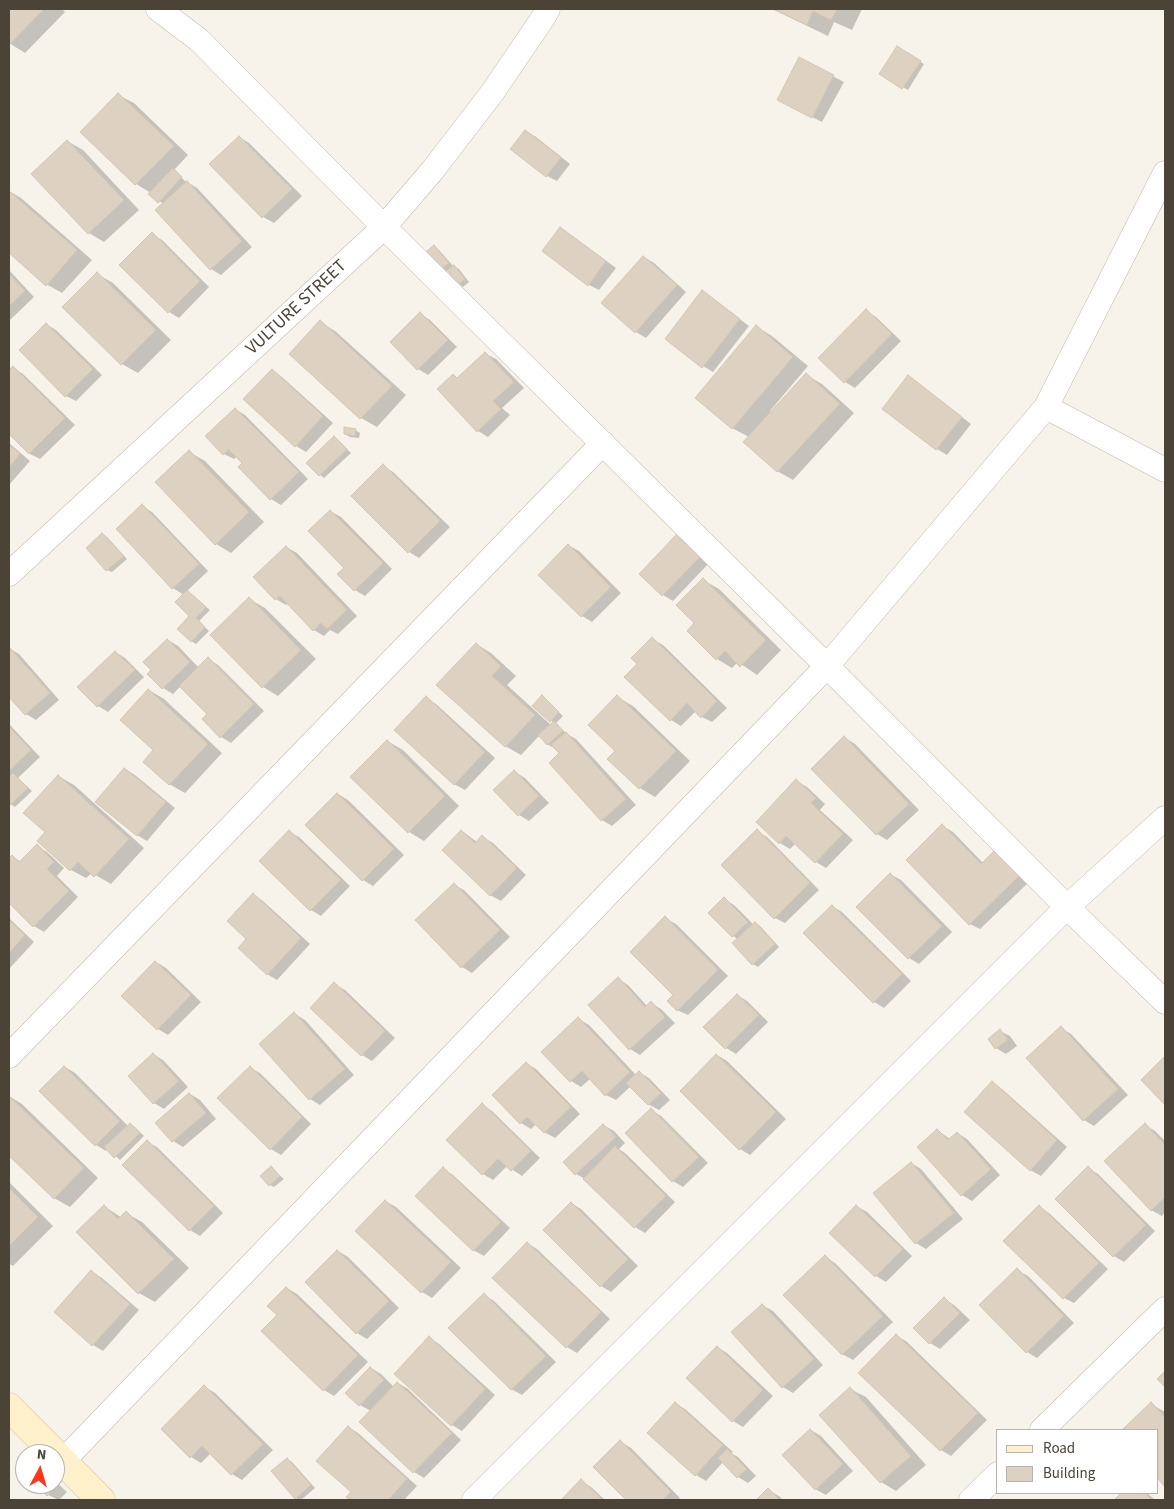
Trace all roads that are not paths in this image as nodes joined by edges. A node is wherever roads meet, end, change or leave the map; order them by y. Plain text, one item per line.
1 (158, 9) edge
2 (548, 9) edge
3 (1165, 174) edge
4 (384, 227) junction
5 (1046, 407) junction
6 (603, 444) junction
7 (1165, 470) edge
8 (9, 574) edge
9 (827, 666) junction
10 (1165, 818) edge
11 (1067, 907) junction
12 (1165, 1002) edge
13 (9, 1056) edge
14 (1165, 1309) edge
15 (9, 1407) edge
16 (1043, 1429) edge
17 (46, 1444) edge
18 (65, 1459) edge
19 (65, 1463) edge
20 (996, 1476) edge
21 (101, 1500) edge
22 (474, 1500) edge
23 (971, 1500) edge

1 - 4 street
2 - 4 street, VULTURE STREET
3 - 5 street
4 - 6 street
4 - 8 street, VULTURE STREET
5 - 7 street
5 - 9 street
6 - 9 street
6 - 13 street
9 - 11 street
9 - 18 street
10 - 11 street
11 - 12 street
11 - 22 street
14 - 16 street
15 - 17 street
19 - 21 street
20 - 23 street

